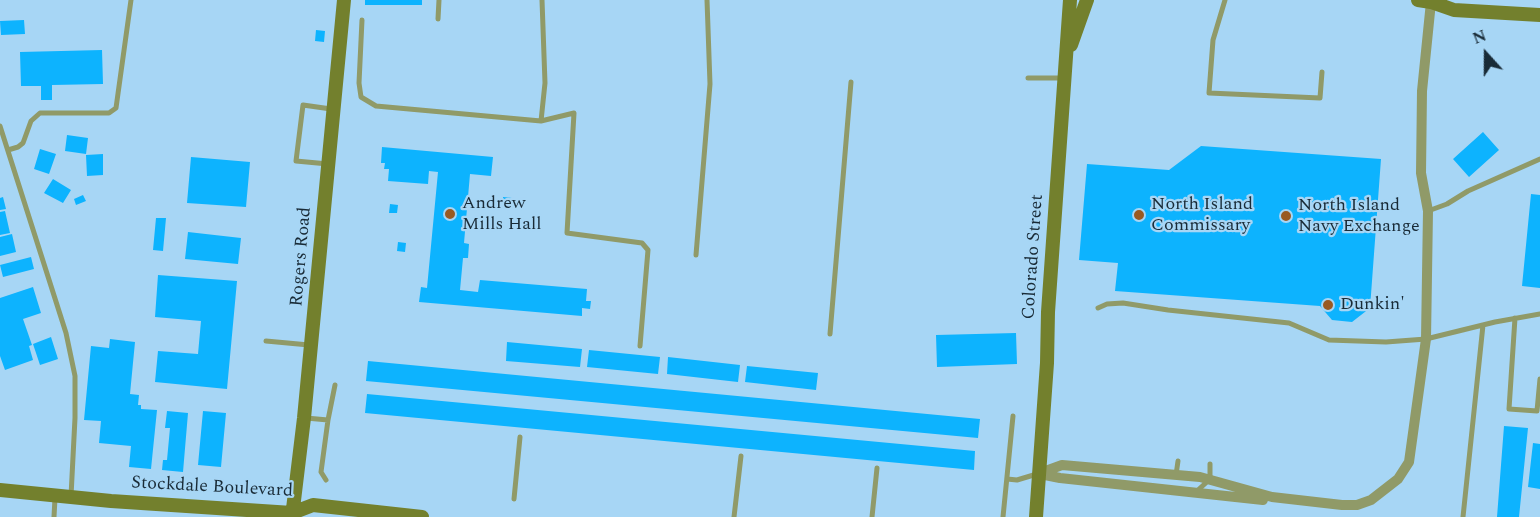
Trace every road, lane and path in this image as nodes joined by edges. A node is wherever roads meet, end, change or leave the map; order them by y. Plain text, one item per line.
1 (131, 0) edge
2 (344, 0) edge
3 (439, 0) edge
4 (543, 0) edge
5 (707, 0) edge
6 (1070, 0) edge
7 (1087, 0) edge
8 (1225, 0) edge
9 (1429, 0) edge
10 (1540, 15) edge
11 (438, 19) dead end
12 (362, 20) dead end
13 (1065, 61) junction
14 (1323, 72) dead end
15 (1028, 78) dead end
16 (1064, 78) junction
17 (851, 82) dead end
18 (333, 109) junction
19 (541, 121) junction
20 (0, 126) edge
21 (8, 150) junction
22 (1540, 159) edge
23 (328, 164) junction
24 (1428, 211) junction
25 (696, 255) dead end
26 (1098, 309) dead end
27 (1540, 314) edge
28 (1515, 318) junction
29 (1483, 325) junction
30 (830, 334) dead end
31 (1426, 339) junction
32 (266, 341) dead end
33 (312, 345) junction
34 (640, 346) dead end
35 (1540, 379) edge
36 (335, 385) dead end
37 (1013, 416) dead end
38 (304, 418) junction
39 (328, 420) junction
40 (520, 437) dead end
41 (741, 456) dead end
42 (1178, 460) dead end
43 (1210, 464) dead end
44 (877, 468) dead end
45 (1040, 474) junction
46 (1176, 475) junction
47 (1006, 479) junction
48 (1210, 479) junction
49 (326, 480) dead end
50 (0, 490) edge
51 (1196, 492) junction
52 (55, 495) junction
53 (72, 496) junction
54 (1272, 497) junction
55 (514, 499) dead end
56 (293, 516) edge
57 (54, 517) edge
58 (422, 517) edge
59 (734, 517) edge
60 (872, 517) edge
61 (1003, 517) edge
62 (1036, 517) edge
63 (1464, 517) edge

1 - 21 lane
2 - 18 main road, Rogers Road
3 - 11 lane
4 - 19 lane
5 - 25 lane
6 - 13 main road, Colorado Street
7 - 13 main road
8 - 14 lane
9 - 10 main road
9 - 24 street
12 - 19 lane
13 - 16 main road, Colorado Street
15 - 16 lane
16 - 45 main road, Colorado Street
17 - 30 lane
18 - 23 main road, Rogers Road
18 - 23 lane
19 - 34 lane
20 - 21 lane
21 - 53 lane
22 - 24 lane
23 - 33 main road, Rogers Road
24 - 31 street
26 - 31 lane
27 - 28 lane
28 - 29 lane
28 - 35 lane
29 - 31 lane
29 - 63 lane
31 - 54 street
32 - 33 lane
33 - 38 main road, Rogers Road
36 - 39 lane
37 - 47 lane
38 - 39 lane
38 - 56 main road, Rogers Road
39 - 49 lane
40 - 55 lane
41 - 59 lane
42 - 46 lane
43 - 48 lane
44 - 60 lane
45 - 46 street
45 - 47 lane
45 - 51 street
45 - 62 main road, Colorado Street
46 - 48 street
47 - 61 lane
48 - 51 lane
48 - 54 street
50 - 52 main road, Stockdale Boulevard
51 - 54 street
52 - 53 main road, Stockdale Boulevard
52 - 57 lane
53 - 56 main road, Stockdale Boulevard
56 - 58 main road, Stockdale Boulevard

